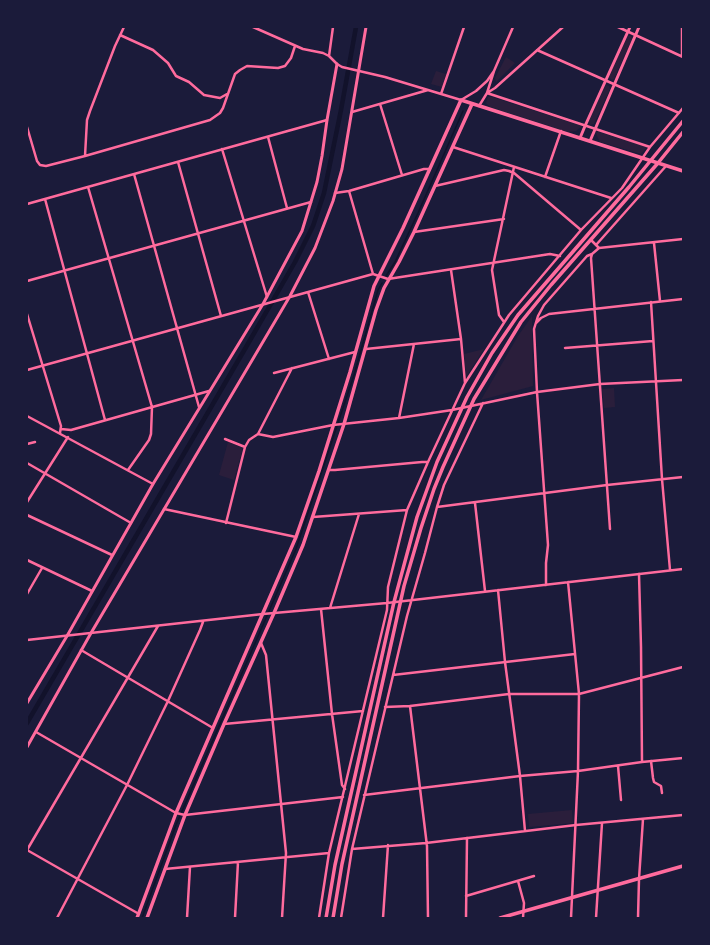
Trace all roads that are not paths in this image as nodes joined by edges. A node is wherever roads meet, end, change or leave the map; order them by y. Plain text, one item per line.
1 (124, 27) edge
2 (253, 27) edge
3 (333, 27) edge
4 (366, 27) edge
5 (464, 27) edge
6 (513, 27) edge
7 (563, 27) edge
8 (618, 27) edge
9 (630, 27) edge
10 (639, 27) edge
11 (682, 27) edge
12 (628, 32) junction
13 (120, 35) junction
14 (636, 35) junction
15 (295, 46) junction
16 (537, 50) junction
17 (329, 56) junction
18 (682, 56) edge
19 (337, 64) junction
20 (358, 71) junction
21 (494, 71) junction
22 (605, 80) junction
23 (614, 84) junction
24 (428, 90) junction
25 (487, 93) junction
26 (228, 94) junction
27 (441, 94) junction
28 (461, 100) junction
29 (380, 104) junction
30 (472, 104) junction
31 (479, 106) junction
32 (683, 108) edge
33 (351, 112) junction
34 (679, 113) junction
35 (326, 120) junction
36 (683, 121) edge
37 (585, 126) junction
38 (27, 127) edge
39 (594, 129) junction
40 (561, 131) junction
41 (683, 132) edge
42 (268, 136) junction
43 (580, 138) junction
44 (590, 141) junction
45 (453, 147) junction
46 (650, 147) junction
47 (222, 149) junction
48 (85, 156) junction
49 (643, 158) junction
50 (650, 161) junction
51 (178, 162) junction
52 (658, 163) junction
53 (666, 166) junction
54 (514, 167) junction
55 (430, 169) junction
56 (683, 171) edge
57 (514, 173) junction
58 (134, 174) junction
59 (402, 176) junction
60 (545, 177) junction
61 (435, 186) junction
62 (88, 187) junction
63 (349, 191) junction
64 (335, 193) junction
65 (611, 198) junction
66 (45, 199) junction
67 (312, 201) junction
68 (27, 204) edge
69 (287, 208) junction
70 (504, 219) junction
71 (244, 220) junction
72 (581, 230) junction
73 (414, 232) junction
74 (198, 233) junction
75 (683, 239) edge
76 (591, 240) junction
77 (654, 243) junction
78 (154, 245) junction
79 (596, 245) junction
80 (599, 248) junction
81 (592, 254) junction
82 (560, 256) junction
83 (109, 258) junction
84 (493, 263) junction
85 (451, 270) junction
86 (64, 271) junction
87 (373, 274) junction
88 (379, 275) junction
89 (388, 279) junction
90 (27, 281) edge
91 (308, 292) junction
92 (290, 296) junction
93 (267, 297) junction
94 (683, 299) edge
95 (660, 301) junction
96 (651, 302) junction
97 (263, 304) junction
98 (595, 308) junction
99 (27, 314) edge
100 (221, 316) junction
101 (504, 322) junction
102 (536, 324) junction
103 (177, 328) junction
104 (461, 339) junction
105 (133, 341) junction
106 (653, 341) junction
107 (414, 344) junction
108 (597, 345) junction
109 (565, 348) dead end
110 (366, 349) junction
111 (356, 352) junction
112 (88, 354) junction
113 (329, 359) junction
114 (43, 366) junction
115 (292, 368) junction
116 (27, 370) edge
117 (274, 373) dead end
118 (683, 380) edge
119 (655, 381) junction
120 (465, 383) junction
121 (600, 384) junction
122 (209, 391) junction
123 (537, 392) junction
124 (196, 395) junction
125 (483, 403) junction
126 (471, 406) junction
127 (152, 407) junction
128 (199, 407) junction
129 (462, 408) junction
130 (452, 410) junction
131 (27, 416) edge
132 (399, 418) junction
133 (105, 420) junction
134 (343, 424) junction
135 (335, 425) junction
136 (61, 429) junction
137 (60, 433) junction
138 (258, 434) junction
139 (68, 437) junction
140 (225, 439) dead end
141 (35, 442) dead end
142 (27, 444) edge
143 (245, 447) junction
144 (27, 462) edge
145 (428, 462) junction
146 (128, 470) junction
147 (329, 470) junction
148 (45, 474) junction
149 (683, 477) edge
150 (662, 479) junction
151 (153, 484) junction
152 (607, 484) junction
153 (544, 493) junction
154 (27, 502) edge
155 (475, 503) junction
156 (437, 507) junction
157 (164, 509) junction
158 (407, 510) junction
159 (359, 514) junction
160 (27, 515) edge
161 (312, 517) junction
162 (131, 523) junction
163 (226, 523) junction
164 (610, 529) dead end
165 (296, 537) junction
166 (112, 555) junction
167 (27, 560) edge
168 (42, 568) junction
169 (683, 569) edge
170 (670, 570) junction
171 (639, 574) junction
172 (568, 582) junction
173 (546, 585) junction
174 (498, 590) junction
175 (92, 591) junction
176 (485, 591) junction
177 (27, 594) edge
178 (412, 599) junction
179 (401, 601) junction
180 (394, 602) junction
181 (387, 603) junction
182 (330, 608) junction
183 (321, 609) junction
184 (264, 614) junction
185 (273, 614) junction
186 (203, 622) junction
187 (158, 626) junction
188 (91, 633) junction
189 (67, 636) junction
190 (27, 640) edge
191 (261, 643) junction
192 (82, 650) junction
193 (575, 654) junction
194 (505, 662) junction
195 (683, 667) edge
196 (393, 675) junction
197 (128, 678) junction
198 (642, 678) junction
199 (509, 694) junction
200 (579, 694) junction
201 (168, 701) junction
202 (27, 703) edge
203 (410, 706) junction
204 (385, 707) junction
205 (363, 711) junction
206 (332, 714) junction
207 (272, 720) junction
208 (224, 724) junction
209 (213, 728) junction
210 (36, 732) junction
211 (27, 747) edge
212 (81, 758) junction
213 (683, 758) edge
214 (651, 761) junction
215 (642, 762) junction
216 (618, 766) junction
217 (578, 771) junction
218 (520, 776) junction
219 (127, 785) junction
220 (345, 789) junction
221 (420, 790) junction
222 (662, 793) dead end
223 (364, 796) junction
224 (343, 797) junction
225 (621, 800) dead end
226 (281, 805) junction
227 (177, 814) junction
228 (184, 815) junction
229 (683, 815) edge
230 (643, 819) junction
231 (602, 823) junction
232 (576, 825) junction
233 (525, 831) junction
234 (467, 838) junction
235 (426, 843) junction
236 (388, 845) junction
237 (352, 849) junction
238 (27, 850) edge
239 (330, 853) junction
240 (286, 857) junction
241 (238, 862) junction
242 (683, 866) edge
243 (190, 867) junction
244 (165, 869) junction
245 (534, 876) dead end
246 (77, 879) junction
247 (639, 879) junction
248 (518, 881) junction
249 (598, 891) junction
250 (466, 896) junction
251 (572, 898) junction
252 (523, 912) junction
253 (138, 916) edge
254 (57, 918) edge
255 (147, 918) edge
256 (188, 918) edge
257 (235, 918) edge
258 (282, 918) edge
259 (319, 918) edge
260 (326, 918) edge
261 (333, 918) edge
262 (341, 918) edge
263 (383, 918) edge
264 (428, 918) edge
265 (466, 918) edge
266 (500, 918) edge
267 (523, 918) edge
268 (571, 918) edge
269 (596, 918) edge
270 (638, 918) edge

1 - 13 street
2 - 15 street
3 - 17 street
4 - 20 street
5 - 27 street
6 - 21 street
7 - 16 street
8 - 12 street
9 - 12 street
10 - 14 street
11 - 18 street
12 - 14 street
12 - 22 street
13 - 26 street
13 - 48 street
14 - 18 street
14 - 23 street
15 - 17 street
15 - 26 street
16 - 22 street
16 - 25 street
17 - 19 street
19 - 20 street
19 - 35 street
20 - 24 street
20 - 33 street
21 - 25 street
21 - 28 street
22 - 23 street
22 - 37 street
23 - 34 street
23 - 39 street
24 - 27 street
24 - 29 street
25 - 31 street
25 - 37 street
26 - 48 street
27 - 28 street
28 - 30 main road
28 - 55 main road
29 - 33 street
29 - 59 street
30 - 31 main road
30 - 45 main road
31 - 40 main road
32 - 34 street
33 - 64 street
34 - 46 street
35 - 42 street
35 - 67 street
36 - 50 main road
37 - 39 street
37 - 43 street
38 - 48 street
39 - 44 street
39 - 46 street
40 - 43 main road
40 - 60 street
41 - 52 main road
42 - 47 street
42 - 69 street
43 - 44 main road
44 - 49 main road
45 - 54 street
45 - 61 main road
46 - 49 street
47 - 51 street
47 - 71 street
49 - 50 main road
49 - 65 street
50 - 52 main road
50 - 129 main road
51 - 58 street
51 - 74 street
52 - 53 main road
52 - 76 main road
53 - 56 main road
53 - 79 street
54 - 57 street
54 - 60 street
55 - 59 street
55 - 88 main road
57 - 61 street
57 - 70 street
57 - 72 street
58 - 62 street
58 - 78 street
59 - 63 street
60 - 65 street
61 - 73 main road
62 - 66 street
62 - 83 street
63 - 64 street
63 - 87 street
64 - 92 street
65 - 72 street
66 - 68 street
66 - 86 street
67 - 69 street
67 - 93 street
69 - 71 street
70 - 73 street
70 - 84 street
71 - 74 street
71 - 93 street
72 - 82 street
73 - 89 main road
74 - 78 street
74 - 100 street
75 - 77 street
76 - 79 street
76 - 126 main road
77 - 80 street
77 - 95 street
78 - 83 street
78 - 103 street
79 - 80 street
80 - 81 street
81 - 98 street
81 - 102 street
82 - 84 street
82 - 101 street
83 - 86 street
83 - 105 street
84 - 85 street
84 - 101 street
85 - 89 street
85 - 104 street
86 - 90 street
86 - 112 street
87 - 88 street
87 - 91 street
88 - 89 street
88 - 111 main road
89 - 110 main road
91 - 92 street
91 - 113 street
92 - 97 street
92 - 157 street
93 - 97 street
94 - 95 street
95 - 96 street
96 - 98 street
96 - 106 street
97 - 100 street
97 - 122 street
98 - 102 street
98 - 108 street
99 - 114 street
100 - 103 street
101 - 120 street
102 - 123 street
103 - 105 street
103 - 124 street
104 - 107 street
104 - 120 street
105 - 112 street
105 - 127 street
106 - 108 street
106 - 119 street
107 - 110 street
107 - 132 street
108 - 109 street
108 - 121 street
110 - 134 main road
111 - 113 street
111 - 135 main road
112 - 114 street
112 - 133 street
113 - 115 street
114 - 116 street
114 - 136 street
115 - 117 street
115 - 138 street
118 - 119 street
119 - 121 street
119 - 150 street
120 - 130 street
121 - 123 street
121 - 152 street
122 - 124 street
122 - 128 street
123 - 125 street
123 - 153 street
124 - 127 street
124 - 128 street
125 - 126 street
125 - 156 street
126 - 129 street
126 - 179 main road
127 - 133 street
127 - 146 street
128 - 151 street
129 - 130 street
129 - 180 main road
130 - 132 street
130 - 145 street
131 - 137 street
132 - 134 street
133 - 136 street
134 - 135 street
134 - 147 main road
135 - 138 street
135 - 165 main road
136 - 137 street
137 - 139 street
138 - 143 street
139 - 146 street
139 - 148 street
140 - 143 street
141 - 142 street
143 - 163 street
144 - 148 street
145 - 147 street
145 - 158 street
146 - 151 street
147 - 161 main road
148 - 154 street
148 - 162 street
149 - 150 street
150 - 152 street
150 - 170 street
151 - 162 street
152 - 153 street
152 - 164 street
153 - 155 street
153 - 173 street
155 - 156 street
155 - 176 street
156 - 178 street
157 - 163 street
157 - 188 street
158 - 159 street
158 - 181 street
159 - 161 street
159 - 182 street
160 - 166 street
161 - 185 main road
162 - 166 street
163 - 165 street
165 - 184 main road
166 - 175 street
167 - 168 street
168 - 175 street
168 - 177 street
169 - 170 street
170 - 171 street
171 - 172 street
171 - 198 street
172 - 173 street
172 - 193 street
173 - 174 street
174 - 176 street
174 - 194 street
175 - 189 street
176 - 178 street
178 - 179 street
178 - 196 street
179 - 180 street
179 - 261 main road
180 - 181 street
180 - 260 main road
181 - 182 street
181 - 205 street
182 - 183 street
183 - 185 street
183 - 206 street
184 - 185 street
184 - 186 street
184 - 209 main road
185 - 191 main road
186 - 187 street
186 - 201 street
187 - 188 street
187 - 197 street
188 - 189 street
188 - 192 street
189 - 190 street
189 - 202 street
191 - 207 street
191 - 208 main road
192 - 197 street
192 - 210 street
193 - 194 street
193 - 200 street
194 - 196 street
194 - 199 street
195 - 198 street
196 - 204 street
197 - 201 street
197 - 212 street
198 - 200 street
198 - 215 street
199 - 200 street
199 - 203 street
199 - 218 street
200 - 217 street
201 - 209 street
201 - 219 street
203 - 204 street
203 - 221 street
204 - 223 street
205 - 206 street
205 - 220 street
206 - 207 street
206 - 220 street
207 - 208 street
207 - 226 street
208 - 228 main road
209 - 227 main road
210 - 211 street
210 - 212 street
212 - 219 street
212 - 238 street
213 - 214 street
214 - 215 street
214 - 222 street
215 - 216 street
216 - 217 street
216 - 225 street
217 - 218 street
217 - 232 street
218 - 221 street
218 - 233 street
219 - 227 street
219 - 246 street
220 - 224 street
221 - 223 street
221 - 235 street
223 - 237 street
224 - 226 street
224 - 239 street
226 - 228 street
226 - 240 street
227 - 228 street
227 - 253 main road
228 - 244 main road
229 - 230 street
230 - 231 street
230 - 247 street
231 - 232 street
231 - 249 street
232 - 233 street
232 - 251 street
233 - 234 street
234 - 235 street
234 - 250 street
235 - 236 street
235 - 264 street
236 - 237 street
236 - 263 street
237 - 262 street
238 - 246 street
239 - 240 street
239 - 259 street
240 - 241 street
240 - 258 street
241 - 243 street
241 - 257 street
242 - 247 main road
243 - 244 street
243 - 256 street
244 - 255 main road
245 - 248 street
246 - 253 street
246 - 254 street
247 - 249 main road
247 - 270 street
248 - 250 street
248 - 252 street
249 - 251 main road
249 - 269 street
250 - 265 street
251 - 252 main road
251 - 268 street
252 - 266 main road
252 - 267 street

